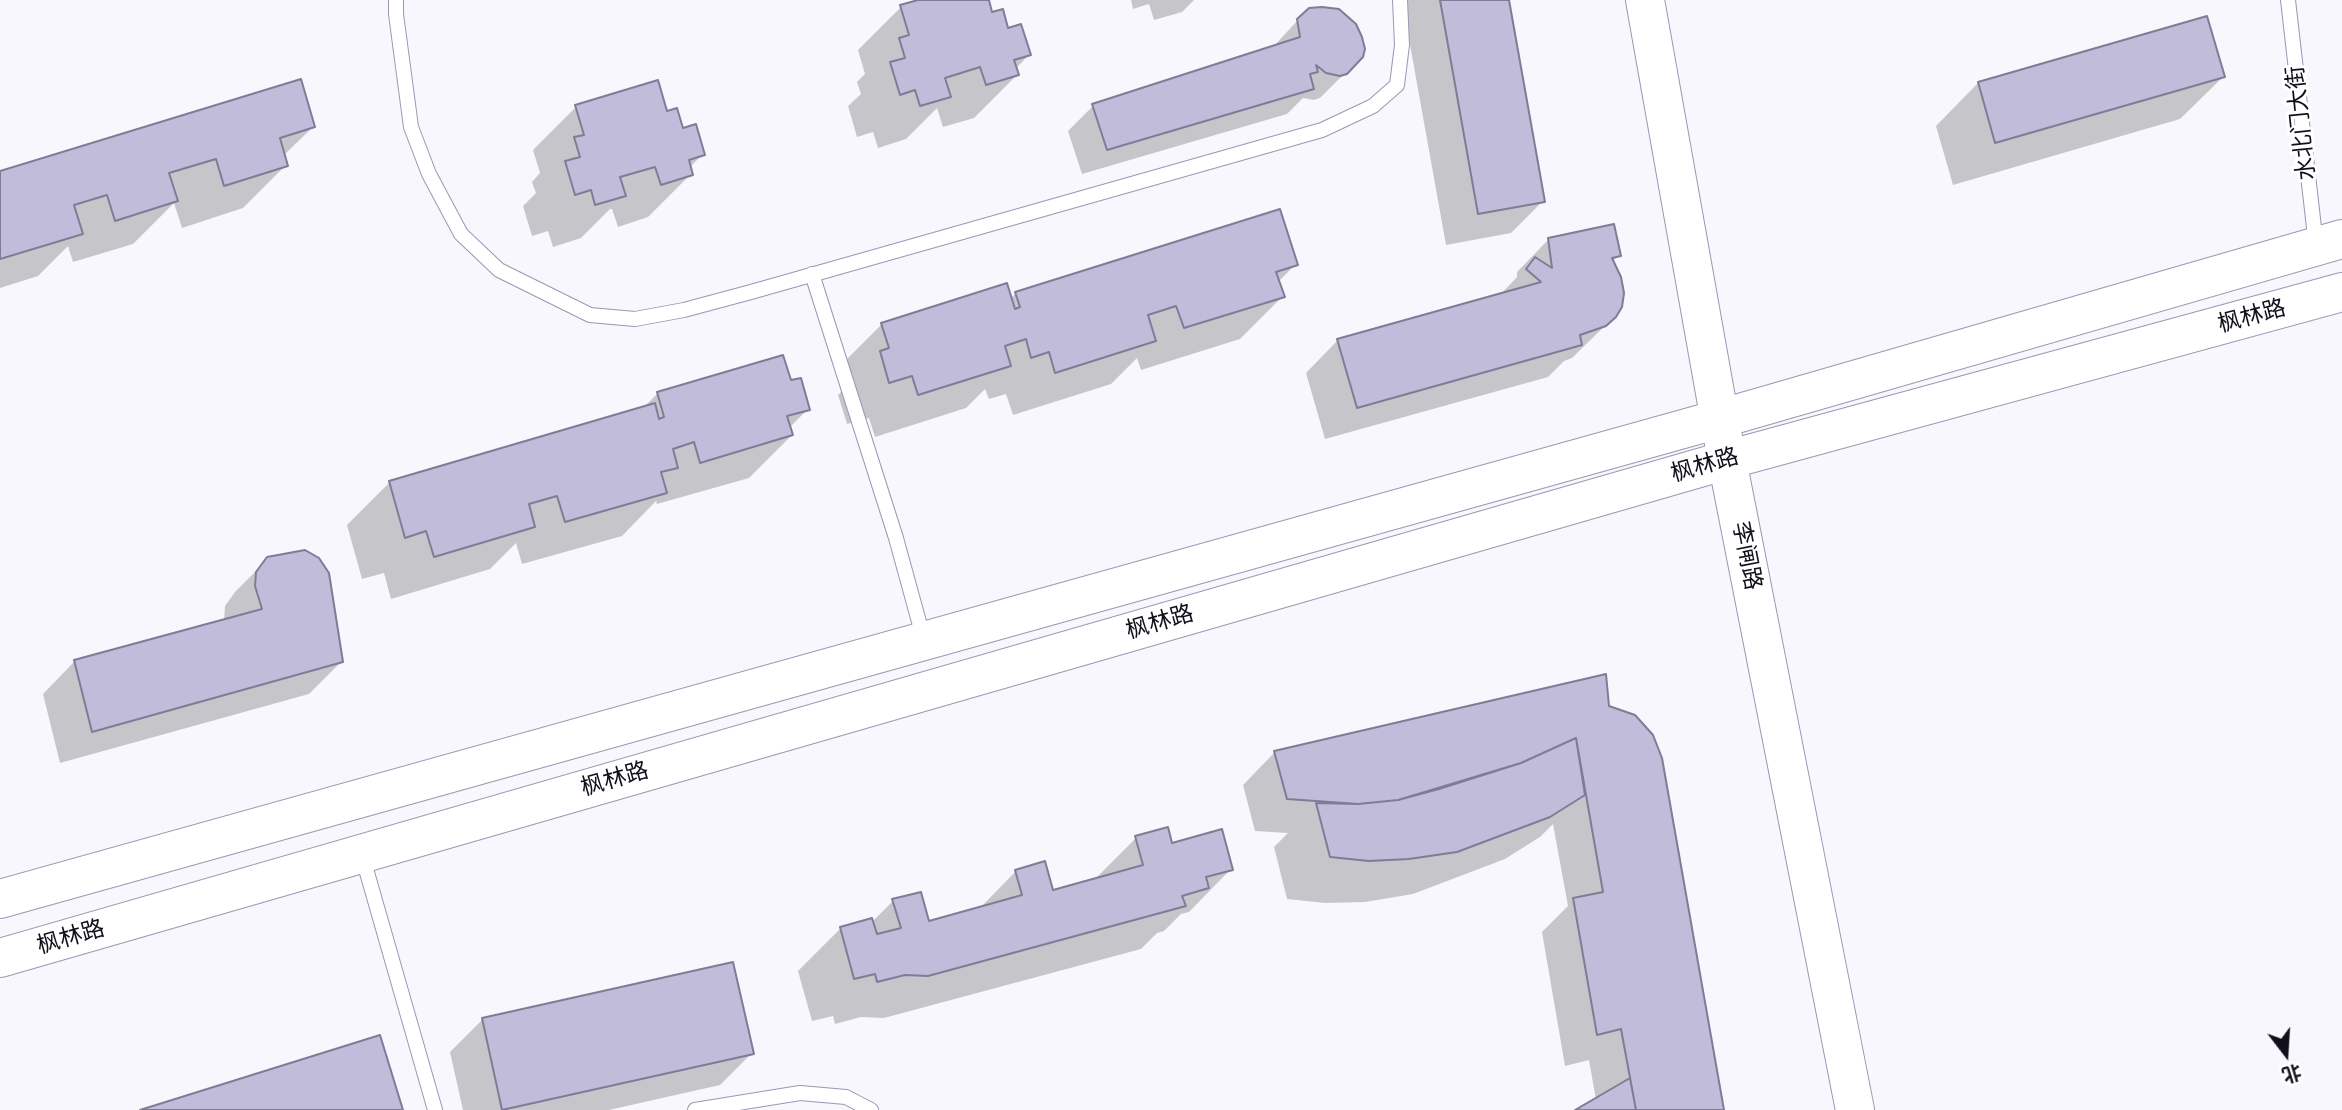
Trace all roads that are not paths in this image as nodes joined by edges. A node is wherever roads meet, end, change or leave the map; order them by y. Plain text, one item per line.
1 (396, 0) edge
2 (1400, 0) edge
3 (1645, 0) edge
4 (2288, 0) edge
5 (2329, 242) edge
6 (812, 274) junction
7 (2332, 295) edge
8 (1719, 419) junction
9 (1727, 460) junction
10 (925, 641) junction
11 (361, 854) junction
12 (0, 899) edge
13 (0, 958) edge
14 (435, 1110) edge
15 (695, 1110) edge
16 (871, 1110) edge
17 (1854, 1110) edge

1 - 6 lane
2 - 6 lane
3 - 8 main road, 李闸路
4 - 5 lane, 水北门大街
5 - 8 main road, 枫林路
6 - 10 lane
7 - 9 main road, 枫林路
8 - 9 main road, 李闸路
8 - 10 main road, 枫林路
9 - 11 main road, 枫林路
9 - 17 main road, 李闸路
10 - 12 main road, 枫林路
11 - 13 main road, 枫林路
11 - 14 lane
15 - 16 lane

